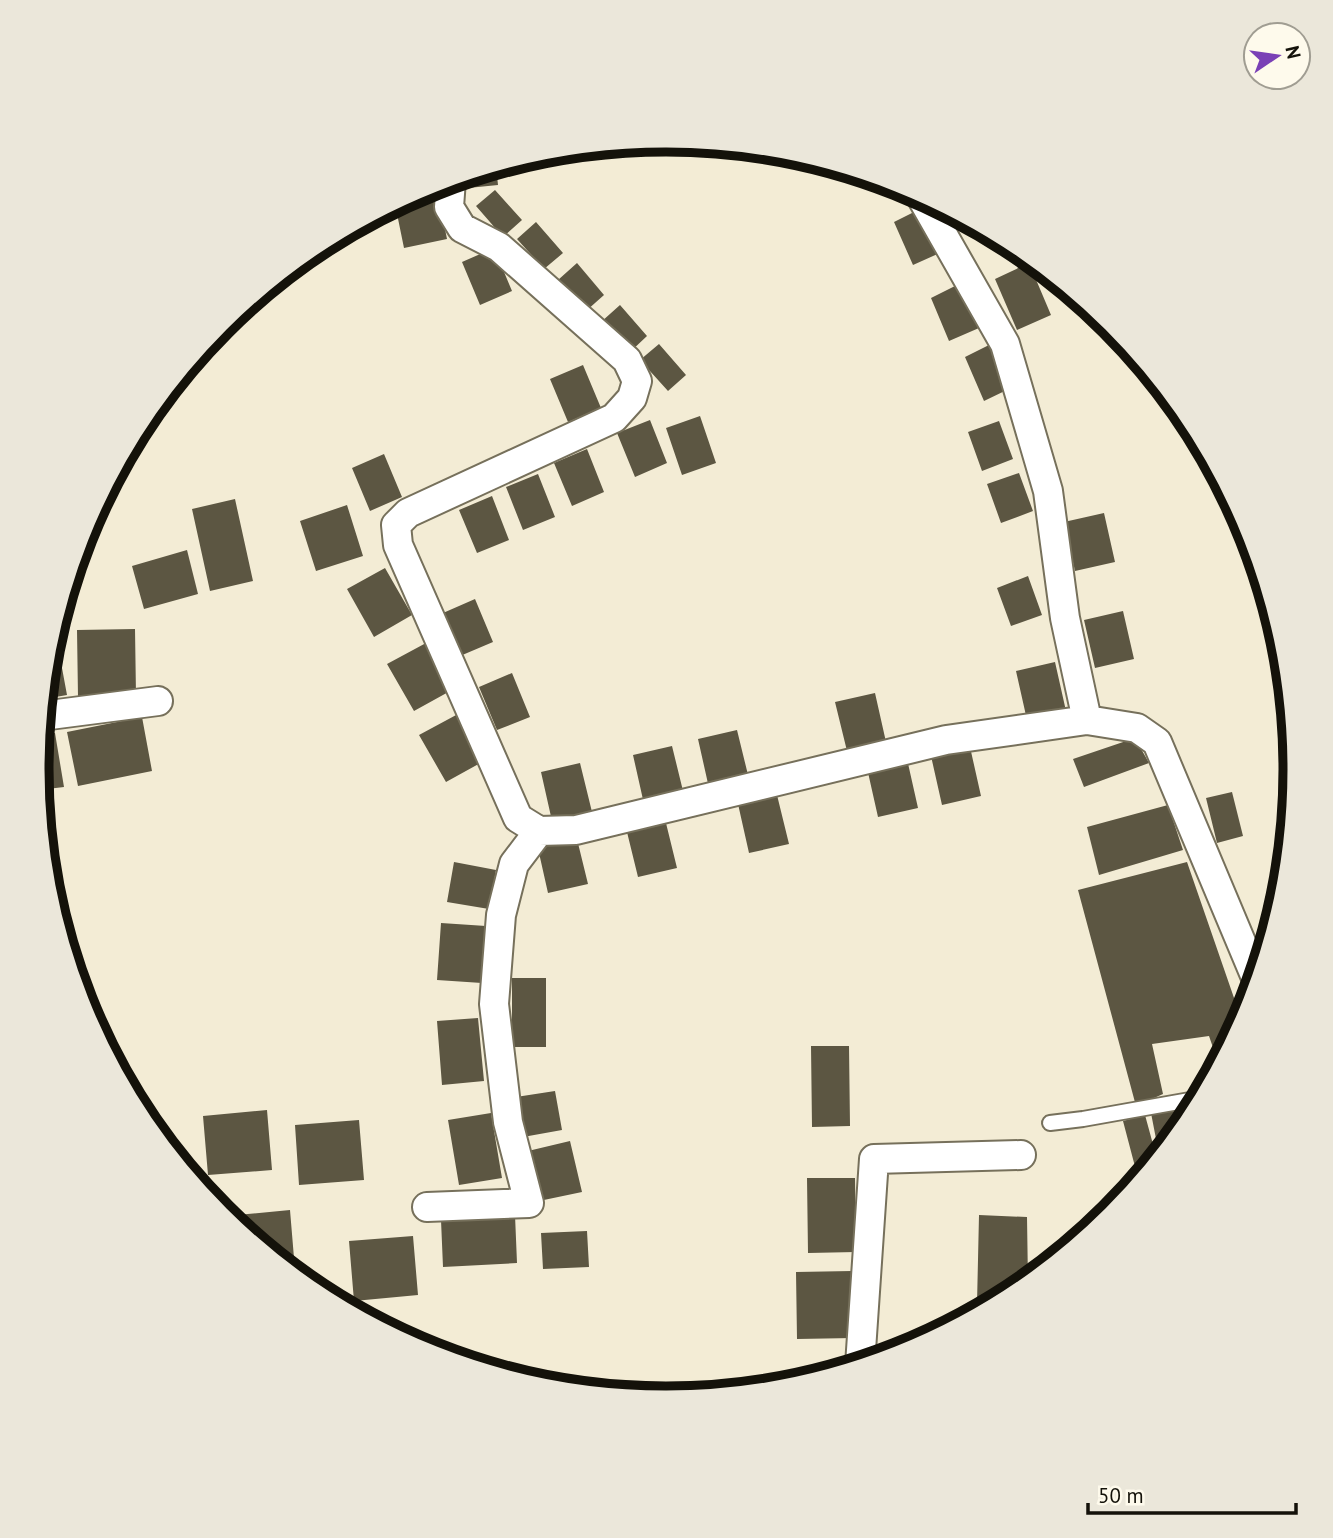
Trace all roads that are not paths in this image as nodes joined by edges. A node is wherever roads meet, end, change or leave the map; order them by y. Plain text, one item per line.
1 (450, 191) edge
2 (929, 210) edge
3 (158, 701) dead end
4 (51, 715) edge
5 (1087, 720) junction
6 (539, 831) junction
7 (1251, 966) edge
8 (1187, 1100) edge
9 (1050, 1123) dead end
10 (1021, 1155) dead end
11 (427, 1207) dead end
12 (861, 1355) edge

1 - 6 street
2 - 5 street
3 - 4 street
5 - 6 street
5 - 7 street
6 - 11 street
8 - 9 lane
10 - 12 street

